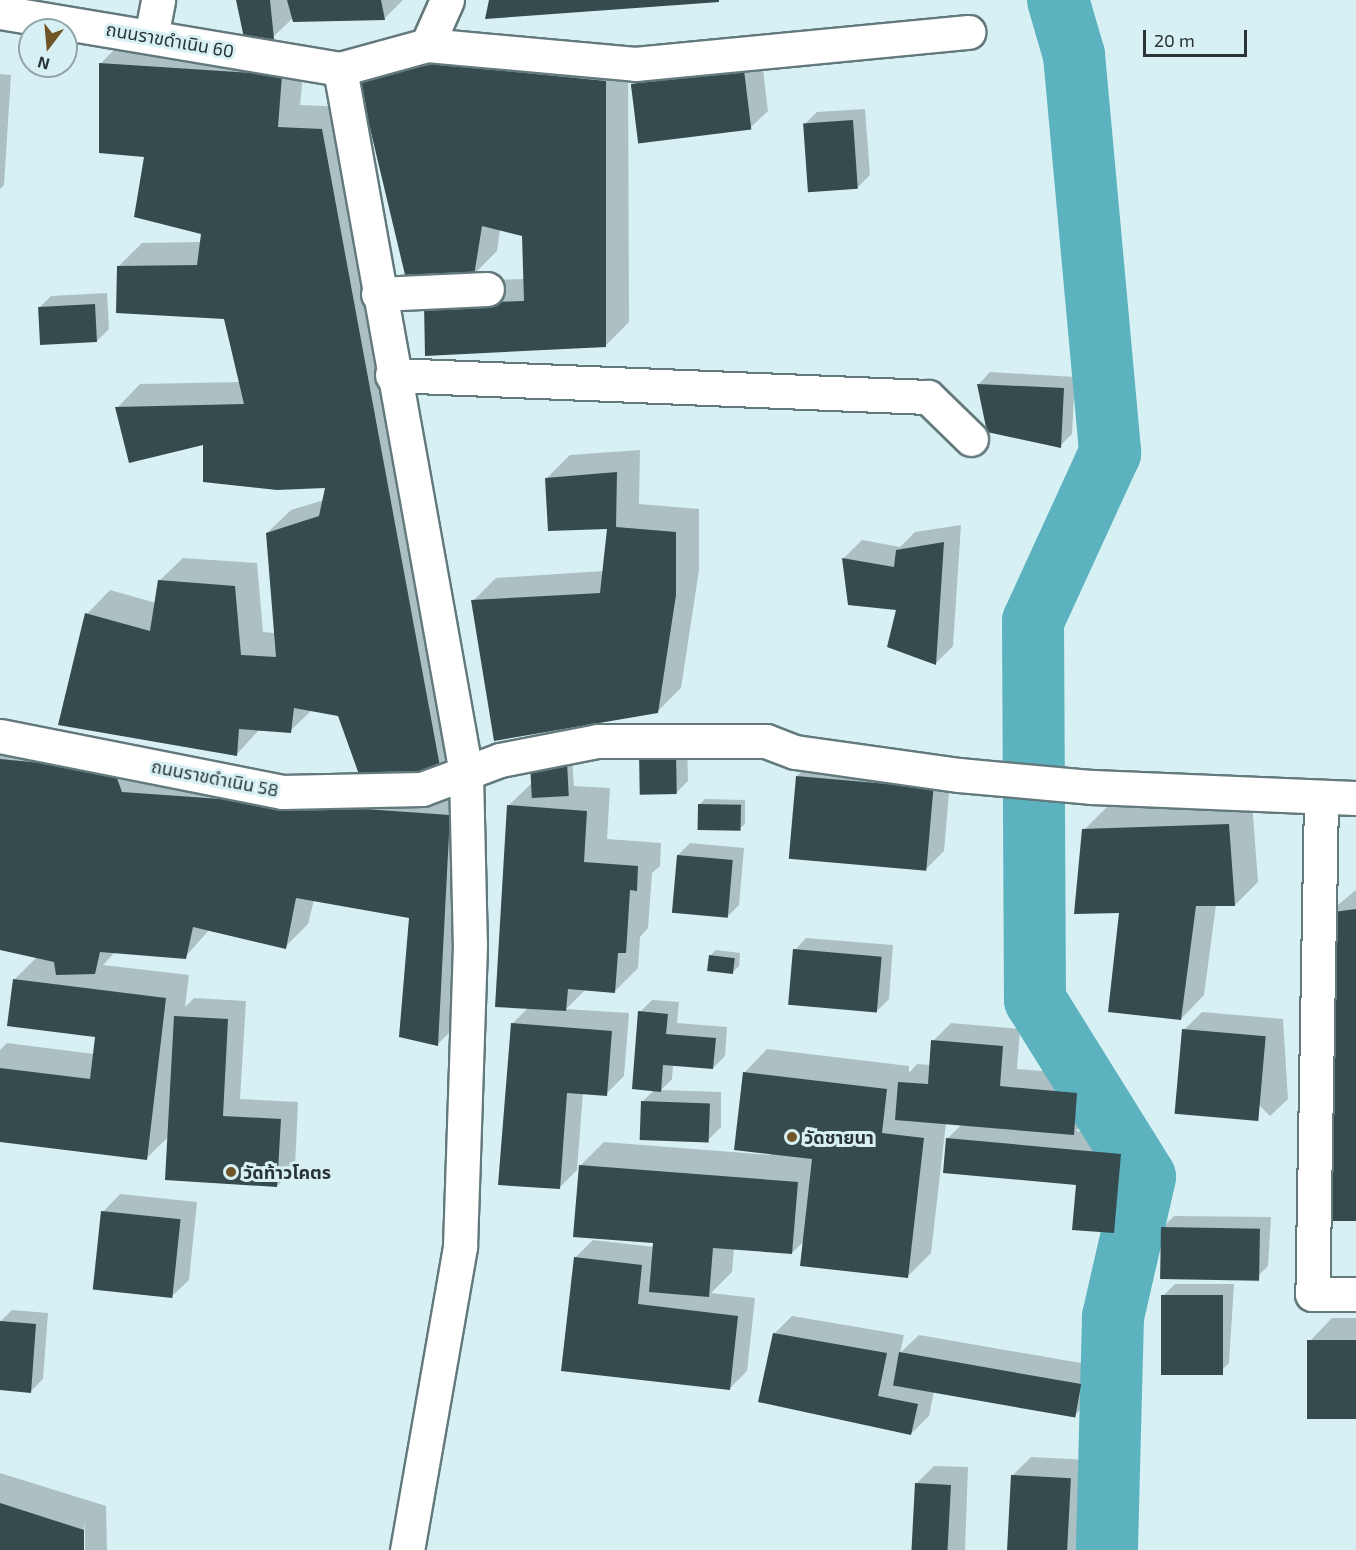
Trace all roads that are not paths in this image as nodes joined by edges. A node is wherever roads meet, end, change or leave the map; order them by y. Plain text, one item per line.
1 (158, 0) edge
2 (447, 0) edge
3 (0, 12) edge
4 (968, 32) dead end
5 (151, 37) junction
6 (427, 45) junction
7 (340, 69) junction
8 (487, 289) dead end
9 (378, 294) junction
10 (392, 375) junction
11 (971, 439) dead end
12 (0, 736) edge
13 (466, 773) junction
14 (1321, 798) junction
15 (1356, 798) edge
16 (1356, 1294) edge
17 (407, 1550) edge

1 - 5 street
2 - 6 street
3 - 5 street, ถนนราขดำเนิน 60
4 - 6 street
5 - 7 street, ถนนราขดำเนิน 60
6 - 7 street
7 - 9 street
8 - 9 street
9 - 10 street
10 - 11 street
10 - 13 street
12 - 13 street, ถนนราขดำเนิน 58
13 - 14 street, ถนนราขดำเนิน 58
13 - 17 street
14 - 15 street, ถนนราขดำเนิน 58
14 - 16 street

